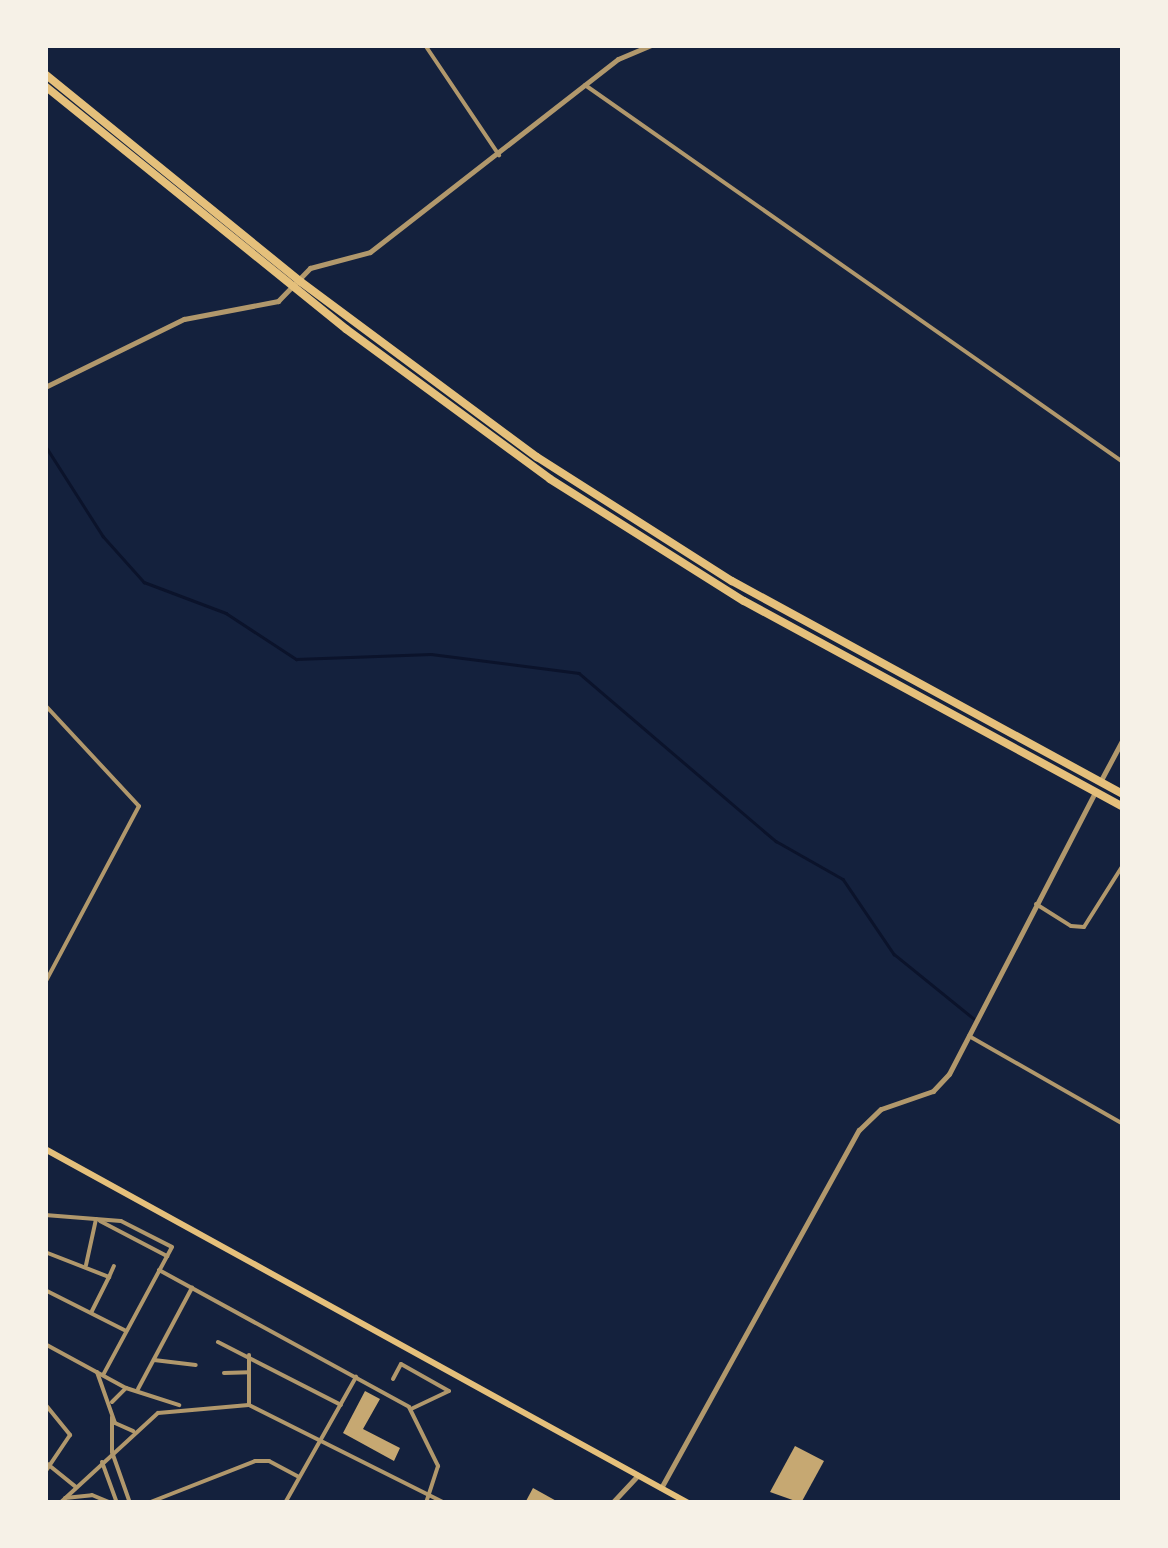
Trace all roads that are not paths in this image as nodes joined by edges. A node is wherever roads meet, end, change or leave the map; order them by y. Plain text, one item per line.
1 (425, 45) edge
2 (651, 45) edge
3 (45, 74) edge
4 (585, 85) junction
5 (45, 86) edge
6 (499, 155) junction
7 (295, 283) junction
8 (45, 387) edge
9 (1123, 462) edge
10 (45, 705) edge
11 (1123, 739) edge
12 (1123, 794) edge
13 (1123, 807) edge
14 (1123, 864) edge
15 (1036, 904) junction
16 (45, 983) edge
17 (969, 1036) junction
18 (1123, 1124) edge
19 (45, 1152) edge
20 (45, 1216) edge
21 (96, 1219) junction
22 (45, 1252) edge
23 (167, 1256) junction
24 (86, 1265) junction
25 (114, 1266) dead end
26 (159, 1270) junction
27 (108, 1277) junction
28 (192, 1288) junction
29 (45, 1290) edge
30 (90, 1313) junction
31 (126, 1331) junction
32 (218, 1342) dead end
33 (45, 1344) edge
34 (248, 1355) junction
35 (154, 1360) junction
36 (196, 1364) dead end
37 (224, 1372) dead end
38 (249, 1372) junction
39 (100, 1374) junction
40 (357, 1376) junction
41 (392, 1379) dead end
42 (126, 1388) junction
43 (138, 1389) junction
44 (152, 1400) junction
45 (45, 1404) edge
46 (249, 1405) junction
47 (341, 1405) junction
48 (110, 1406) junction
49 (191, 1406) junction
50 (411, 1410) junction
51 (112, 1418) junction
52 (152, 1418) junction
53 (137, 1431) junction
54 (322, 1436) junction
55 (112, 1452) junction
56 (45, 1462) edge
57 (102, 1462) junction
58 (52, 1465) junction
59 (45, 1472) edge
60 (638, 1476) junction
61 (299, 1477) junction
62 (76, 1487) junction
63 (661, 1488) junction
64 (430, 1495) junction
65 (62, 1501) edge
66 (114, 1503) edge
67 (130, 1503) edge
68 (148, 1503) edge
69 (285, 1503) edge
70 (426, 1503) edge
71 (445, 1503) edge
72 (612, 1503) edge
73 (688, 1503) edge

1 - 6 street
2 - 4 street
3 - 7 highway
4 - 6 street
4 - 9 street
5 - 7 highway
6 - 8 street
7 - 12 highway
7 - 13 highway
10 - 16 street
11 - 15 street
14 - 15 street
15 - 17 street
17 - 18 street
17 - 63 street
19 - 60 main road
20 - 21 street
21 - 23 street
21 - 23 street
21 - 24 street
22 - 24 street
23 - 26 street
24 - 27 street
25 - 27 street
26 - 28 street
26 - 31 street
27 - 30 street
28 - 35 street
28 - 40 street
29 - 30 street
30 - 31 street
31 - 39 street
32 - 34 street
33 - 39 street
34 - 38 street
34 - 47 street
35 - 36 street
35 - 43 street
37 - 38 street
38 - 46 street
39 - 42 street
39 - 48 street
40 - 47 street
40 - 50 street
41 - 50 street
42 - 43 street
42 - 48 street
43 - 44 street
44 - 49 street
44 - 52 street
45 - 58 street
46 - 49 street
46 - 54 street
47 - 54 street
48 - 51 street
49 - 52 street
50 - 64 street
51 - 53 street
51 - 55 street
52 - 53 street
53 - 55 street
54 - 61 street
54 - 64 street
55 - 57 street
55 - 67 street
56 - 58 street
57 - 62 street
57 - 66 street
58 - 59 street
58 - 62 street
60 - 63 main road
60 - 72 street
61 - 68 street
61 - 69 street
62 - 65 street
63 - 73 main road
64 - 70 street
64 - 71 street
65 - 66 street

